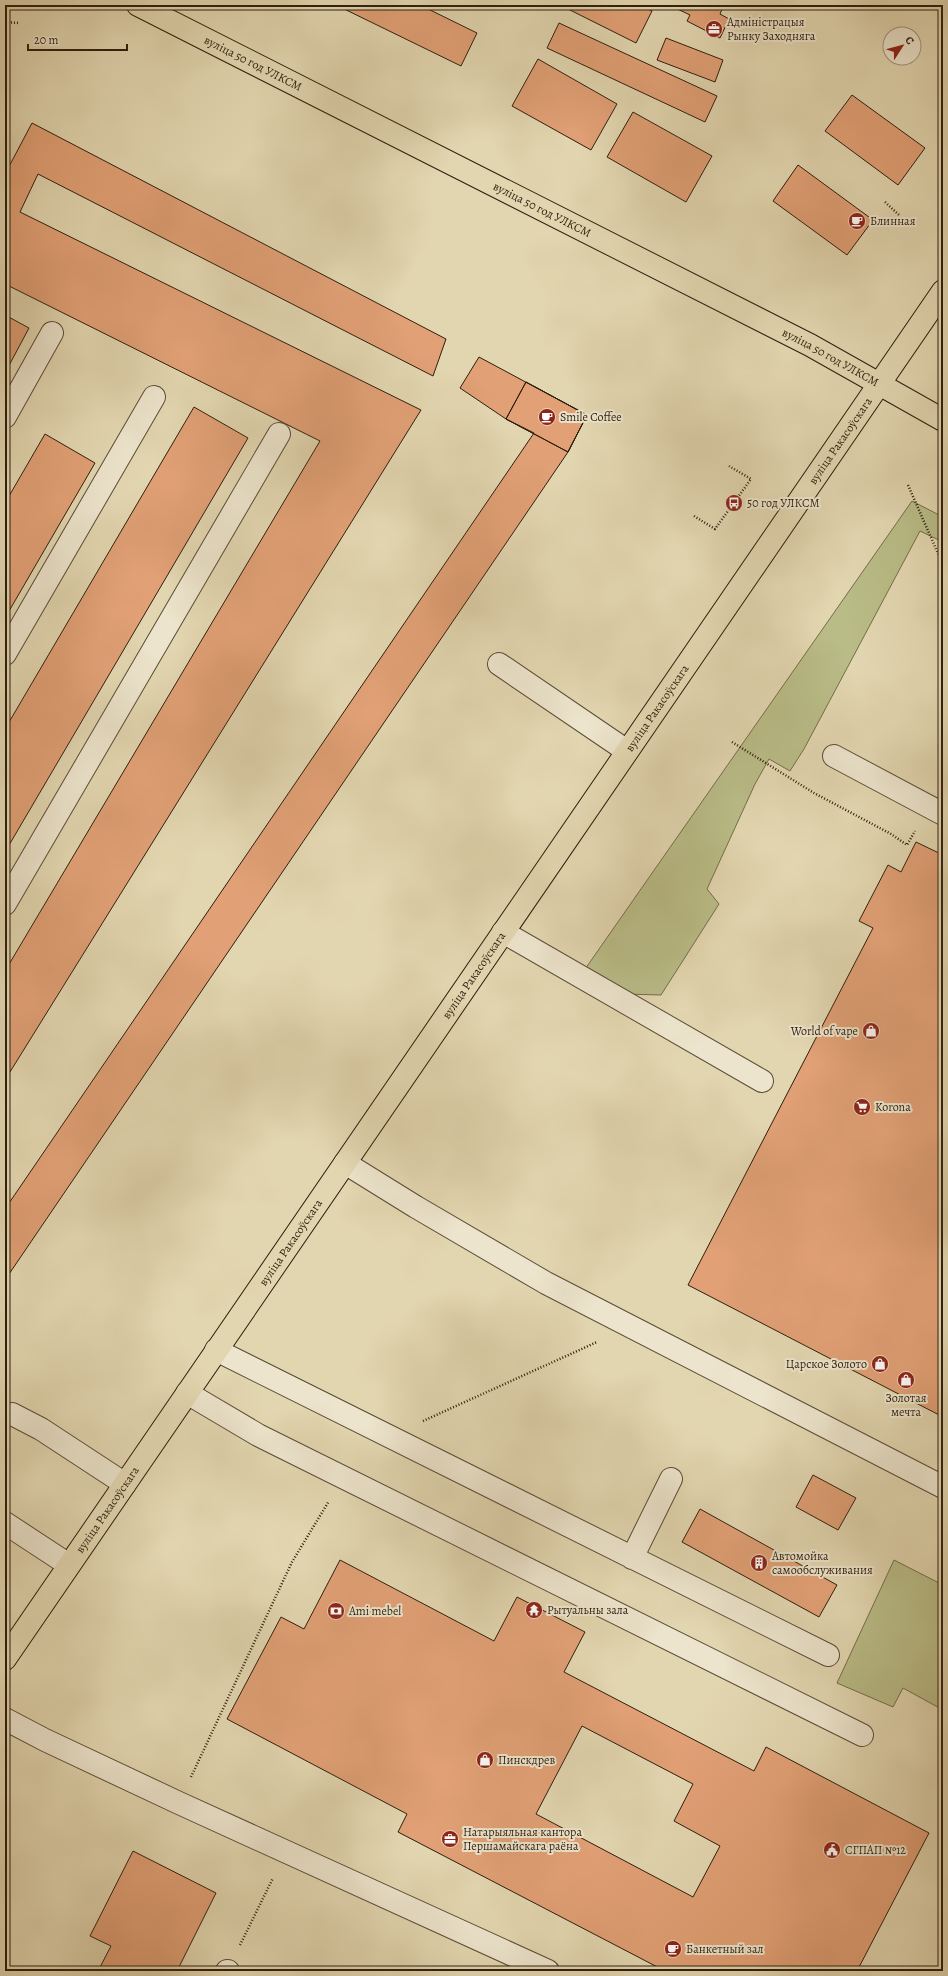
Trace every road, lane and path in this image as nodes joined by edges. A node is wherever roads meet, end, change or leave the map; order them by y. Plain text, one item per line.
1 (138, 5) edge
2 (5, 22) edge
3 (19, 23) dead end
4 (886, 202) dead end
5 (899, 215) dead end
6 (943, 291) edge
7 (52, 333) dead end
8 (879, 383) junction
9 (154, 397) dead end
10 (5, 417) edge
11 (943, 420) edge
12 (279, 434) dead end
13 (729, 466) dead end
14 (908, 485) dead end
15 (694, 516) dead end
16 (940, 558) dead end
17 (5, 654) edge
18 (499, 664) dead end
19 (732, 742) dead end
20 (627, 751) junction
21 (834, 756) dead end
22 (943, 814) edge
23 (923, 833) dead end
24 (5, 904) edge
25 (503, 932) junction
26 (762, 1081) dead end
27 (345, 1163) junction
28 (634, 1326) junction
29 (216, 1350) junction
30 (187, 1393) junction
31 (12, 1414) dead end
32 (388, 1436) junction
33 (343, 1477) junction
34 (671, 1480) dead end
35 (125, 1484) junction
36 (943, 1487) edge
37 (5, 1523) edge
38 (632, 1558) junction
39 (69, 1565) junction
40 (828, 1655) dead end
41 (5, 1658) edge
42 (5, 1719) edge
43 (862, 1735) dead end
44 (179, 1803) junction
45 (286, 1851) junction
46 (228, 1971) edge
47 (548, 1971) edge

1 - 8 main road, вуліца 50 год УЛКСМ
2 - 3 path
4 - 5 path
6 - 8 main road, вуліца Ракасоўскага
7 - 10 lane
8 - 11 main road, вуліца 50 год УЛКСМ
8 - 20 main road, вуліца Ракасоўскага
9 - 17 lane
12 - 24 lane
13 - 15 path
14 - 16 path
18 - 20 lane
19 - 23 path
20 - 25 main road, вуліца Ракасоўскага
21 - 22 lane
25 - 26 lane
25 - 27 main road, вуліца Ракасоўскага
27 - 28 lane
27 - 29 main road, вуліца Ракасоўскага
28 - 32 path
28 - 36 lane
29 - 30 main road, вуліца Ракасоўскага
29 - 32 lane
30 - 33 lane
30 - 35 main road, вуліца Ракасоўскага
31 - 35 lane
32 - 38 lane
33 - 43 lane
33 - 44 path
34 - 38 lane
35 - 39 main road, вуліца Ракасоўскага
37 - 39 lane
38 - 40 lane
39 - 41 main road, вуліца Ракасоўскага
42 - 44 lane
44 - 45 lane
45 - 46 path
45 - 47 lane

